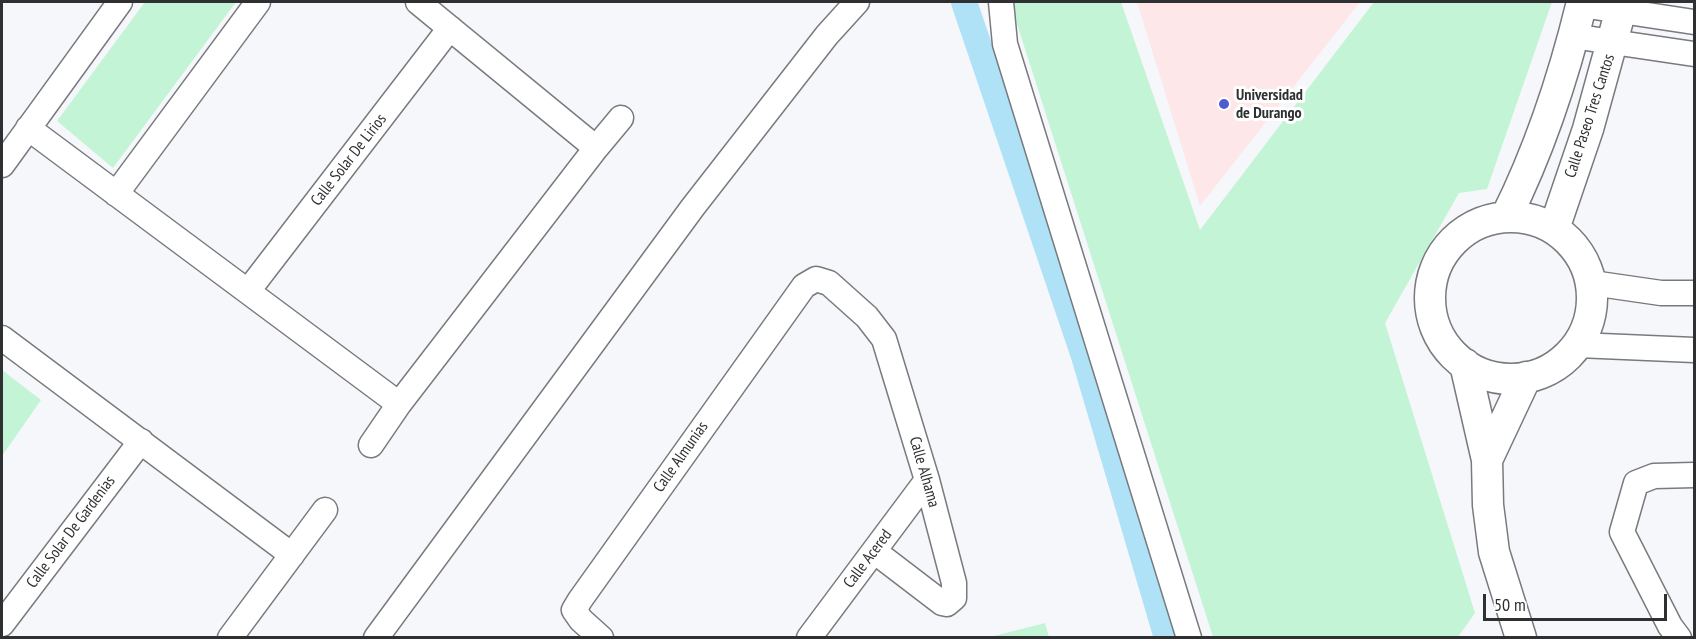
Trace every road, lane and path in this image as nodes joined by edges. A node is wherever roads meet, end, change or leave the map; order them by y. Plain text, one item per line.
1 (120, 2) edge
2 (258, 2) edge
3 (418, 2) edge
4 (857, 2) edge
5 (1001, 2) edge
6 (1581, 3) edge
7 (1622, 7) edge
8 (1695, 22) edge
9 (450, 28) junction
10 (1572, 36) junction
11 (1613, 43) junction
12 (1695, 54) edge
13 (621, 118) dead end
14 (28, 128) junction
15 (596, 148) junction
16 (2, 165) edge
17 (116, 194) junction
18 (1506, 217) junction
19 (1554, 229) junction
20 (816, 279) joint
21 (1592, 283) junction
22 (248, 291) junction
23 (1695, 293) edge
24 (2, 338) edge
25 (1578, 345) junction
26 (1695, 350) edge
27 (1465, 364) junction
28 (1527, 377) junction
29 (399, 405) junction
30 (141, 441) junction
31 (371, 445) dead end
32 (1487, 460) junction
33 (1695, 475) edge
34 (927, 480) junction
35 (326, 510) dead end
36 (874, 551) junction
37 (292, 555) junction
38 (2, 624) edge
39 (230, 638) edge
40 (376, 638) edge
41 (601, 638) edge
42 (809, 638) edge
43 (1189, 638) edge
44 (1521, 638) edge
45 (1678, 638) edge

1 - 14 street
2 - 17 street
3 - 9 street
4 - 40 street
5 - 43 street
6 - 7 street
6 - 10 street
7 - 8 street
7 - 11 street, Calle Paseo Tres Cantos
9 - 15 street
9 - 22 street, Calle Solar De Lirios
10 - 11 street
10 - 18 street
11 - 12 street
11 - 19 street, Calle Paseo Tres Cantos
13 - 15 street
14 - 16 street
14 - 17 street
15 - 29 street
17 - 22 street
18 - 19 street
18 - 27 street
19 - 21 street
20 - 34 street, Calle Alhama
20 - 41 street, Calle Almunias
21 - 23 street
21 - 25 street
22 - 29 street
24 - 30 street
25 - 26 street
25 - 28 street
27 - 28 street
27 - 32 street
28 - 32 street
29 - 31 street
30 - 37 street
30 - 38 street, Calle Solar De Gardenias
32 - 44 street
33 - 45 street
34 - 36 street, Calle Acered
34 - 36 street, Calle Alhama
35 - 37 street
36 - 42 street, Calle Acered
37 - 39 street

